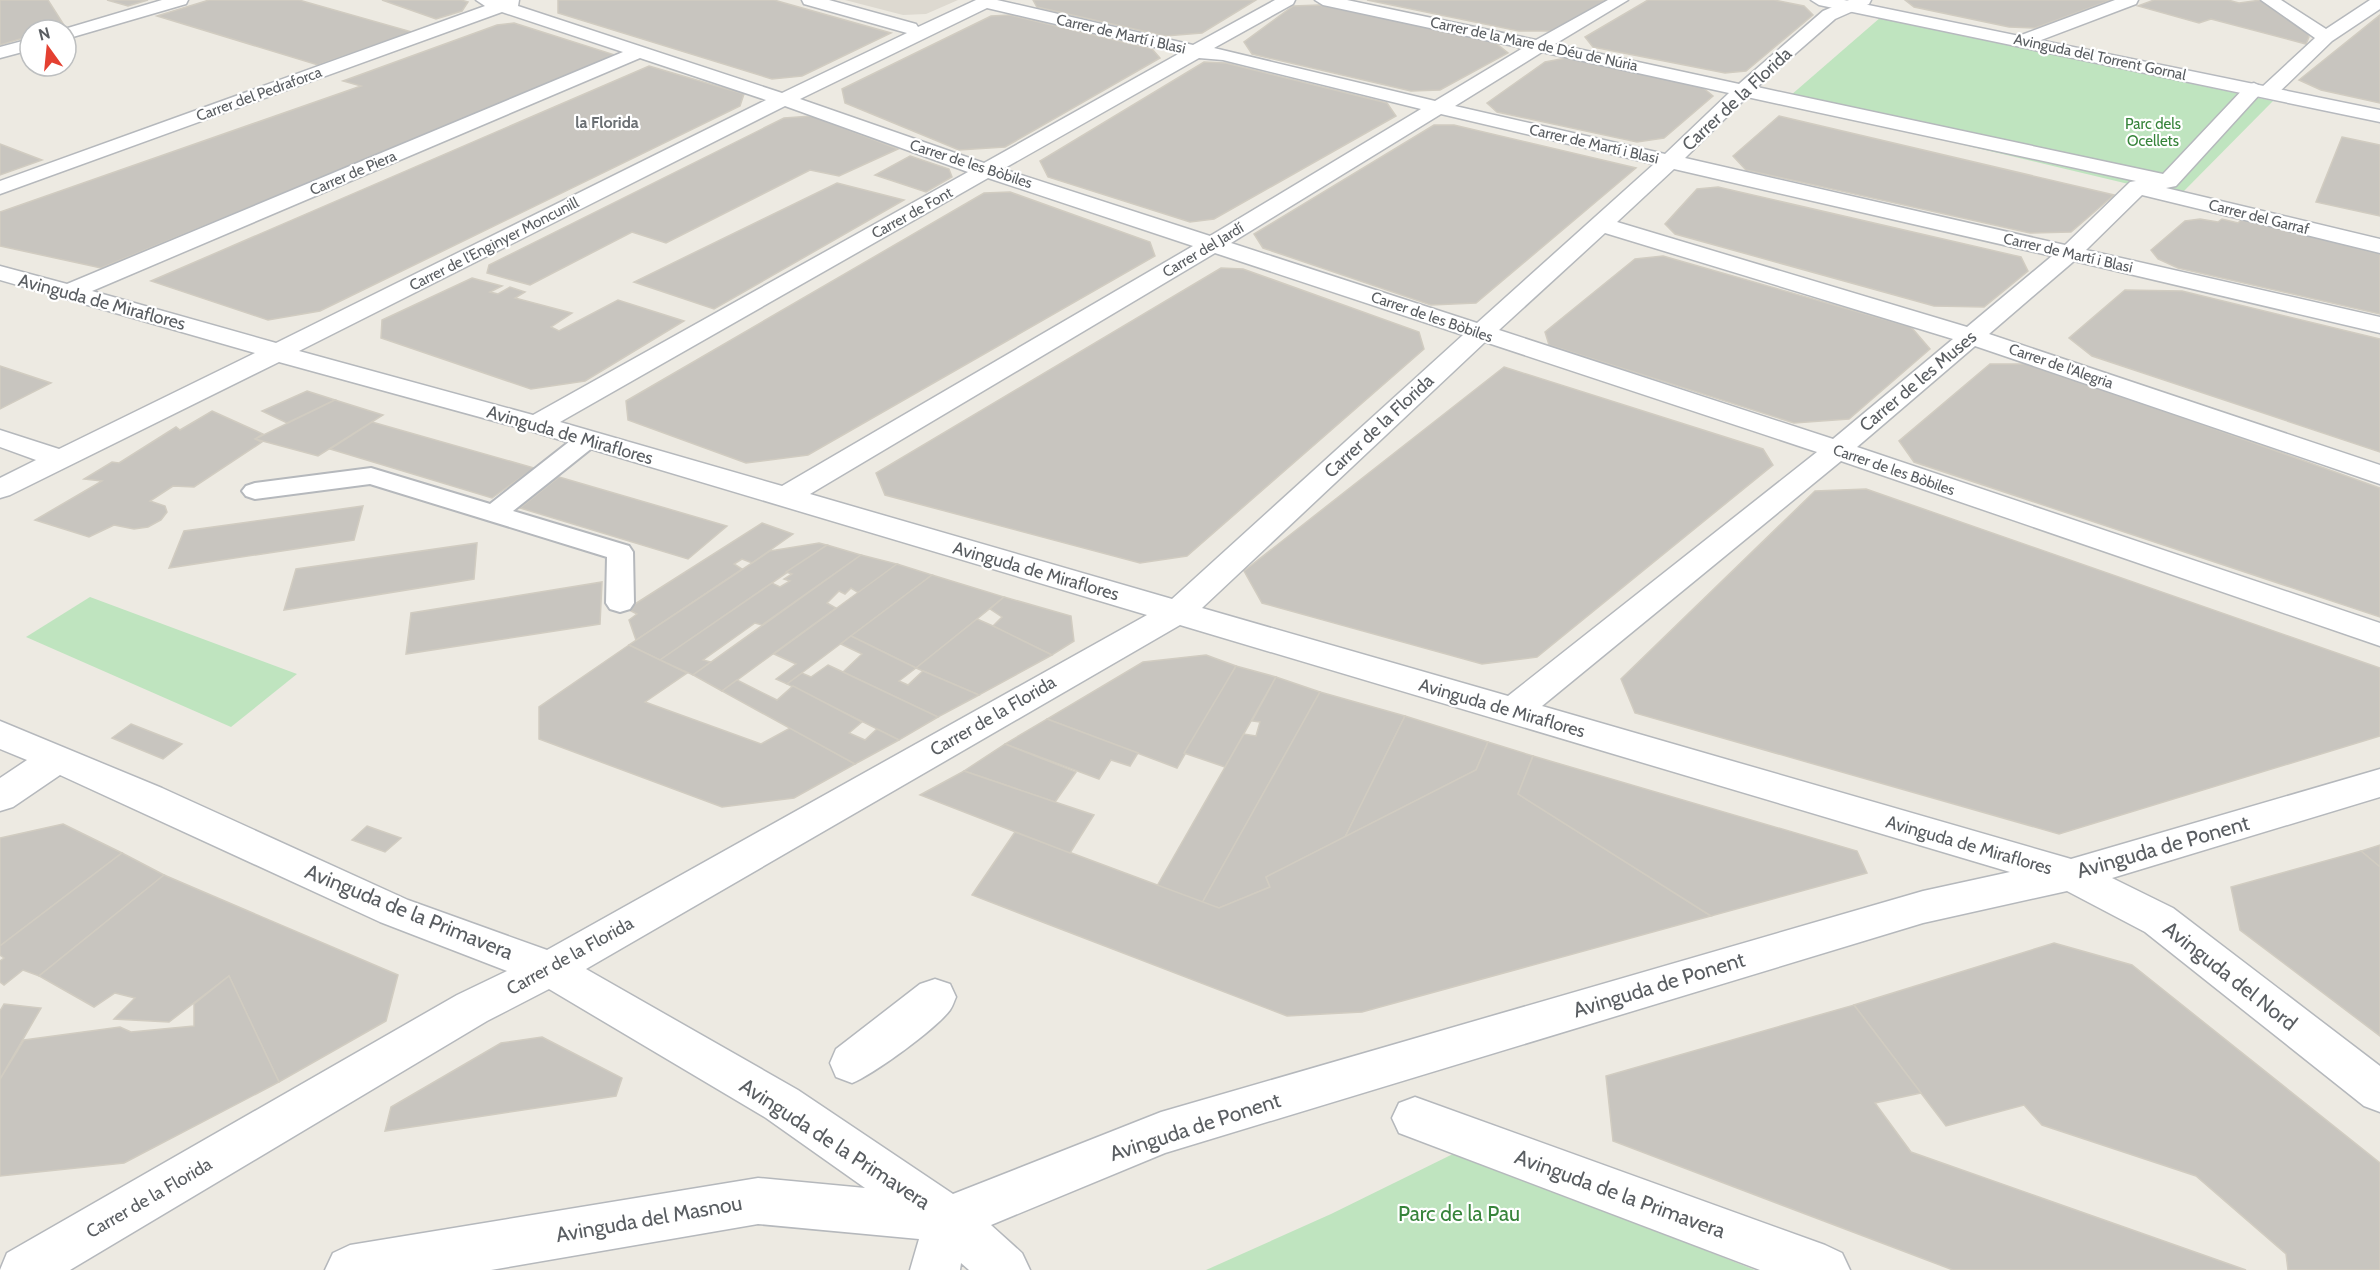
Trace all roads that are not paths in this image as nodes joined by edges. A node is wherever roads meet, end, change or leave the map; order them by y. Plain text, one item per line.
1 (180, 0) edge
2 (810, 0) edge
3 (1287, 0) edge
4 (1323, 0) edge
5 (1620, 0) edge
6 (2130, 0) edge
7 (2270, 0) edge
8 (987, 1) edge
9 (2380, 1) edge
10 (501, 2) edge
11 (1843, 2) edge
12 (90, 8) dead end
13 (99, 24) junction
14 (910, 28) dead end
15 (78, 30) edge
16 (2326, 37) junction
17 (2022, 41) junction
18 (1540, 45) junction
19 (18, 48) edge
20 (639, 52) junction
21 (1198, 52) junction
22 (0, 53) edge
23 (1744, 89) junction
24 (2261, 91) junction
25 (782, 100) junction
26 (1440, 108) junction
27 (2380, 116) edge
28 (1670, 162) junction
29 (988, 171) junction
30 (2168, 181) junction
31 (0, 188) edge
32 (2138, 188) junction
33 (1601, 224) junction
34 (1213, 244) junction
35 (2380, 246) edge
36 (2070, 253) junction
37 (0, 273) edge
38 (66, 293) junction
39 (2380, 325) edge
40 (1480, 333) junction
41 (1970, 336) junction
42 (278, 352) junction
43 (537, 424) junction
44 (0, 438) edge
45 (588, 439) junction
46 (1838, 450) junction
47 (60, 459) junction
48 (2380, 475) edge
49 (0, 489) edge
50 (255, 491) dead end
51 (784, 497) junction
52 (492, 513) junction
53 (620, 603) dead end
54 (1177, 612) junction
55 (2380, 635) edge
56 (1513, 711) junction
57 (0, 734) edge
58 (56, 759) junction
59 (2380, 783) edge
60 (0, 797) edge
61 (2071, 875) junction
62 (550, 969) junction
63 (935, 997) dead end
64 (852, 1063) dead end
65 (2380, 1092) edge
66 (1414, 1118) dead end
67 (949, 1219) junction
68 (24, 1270) edge
69 (350, 1270) edge
70 (935, 1270) edge
71 (1005, 1270) edge
72 (1826, 1270) edge

1 - 13 street
2 - 14 street
3 - 21 street, Carrer de Font
4 - 18 street, Carrer de la Mare de Déu de Núria
5 - 18 street, Carrer del Jardí
6 - 17 street
7 - 16 street
8 - 21 street, Carrer de Martí i Blasi
8 - 25 street, Carrer de l'Enginyer Moncunill
9 - 16 street
10 - 20 street, Carrer de les Bòbiles
10 - 31 street, Carrer del Pedraforca
11 - 17 street, Avinguda del Torrent Gornal
11 - 23 street, Carrer de la Florida
12 - 13 street
13 - 15 street
16 - 24 street
17 - 24 street, Avinguda del Torrent Gornal
18 - 23 street, Carrer de la Mare de Déu de Núria
18 - 26 street, Carrer del Jardí
19 - 22 street
20 - 25 street, Carrer de les Bòbiles
20 - 38 street, Carrer de Piera
21 - 26 street, Carrer de Martí i Blasi
21 - 29 street, Carrer de Font
23 - 28 street, Carrer de la Florida
23 - 30 street
24 - 27 street, Avinguda del Torrent Gornal
24 - 30 street
25 - 29 street, Carrer de les Bòbiles
25 - 42 street, Carrer de l'Enginyer Moncunill
26 - 28 street, Carrer de Martí i Blasi
26 - 34 street, Carrer del Jardí
28 - 33 street, Carrer de la Florida
28 - 36 street, Carrer de Martí i Blasi
29 - 34 street, Carrer de les Bòbiles
29 - 43 street, Carrer de Font
30 - 32 street
32 - 35 street, Carrer del Garraf
32 - 36 street, Carrer de les Muses
33 - 40 street, Carrer de la Florida
33 - 41 street, Carrer de l'Alegria
34 - 40 street, Carrer de les Bòbiles
34 - 51 street, Carrer del Jardí
36 - 39 street, Carrer de Martí i Blasi
36 - 41 street, Carrer de les Muses
37 - 38 street, Avinguda de Miraflores
38 - 42 street, Avinguda de Miraflores
40 - 46 street, Carrer de les Bòbiles
40 - 54 street, Carrer de la Florida
41 - 46 street, Carrer de les Muses
41 - 48 street, Carrer de l'Alegria
42 - 43 street, Avinguda de Miraflores
42 - 47 street, Carrer de l'Enginyer Moncunill
43 - 45 street, Avinguda de Miraflores
44 - 47 street
45 - 51 street, Avinguda de Miraflores
45 - 52 lane
46 - 55 street, Carrer de les Bòbiles
46 - 56 street, Carrer de les Muses
47 - 49 street, Carrer de l'Enginyer Moncunill
50 - 52 lane
51 - 54 street, Avinguda de Miraflores
52 - 53 lane
54 - 56 street, Avinguda de Miraflores
54 - 62 street, Carrer de la Florida
56 - 61 street, Avinguda de Miraflores
57 - 58 street, Avinguda de la Primavera
58 - 60 street
58 - 62 street, Avinguda de la Primavera
59 - 61 street, Avinguda de Ponent
61 - 65 street, Avinguda del Nord
61 - 67 street, Avinguda de Ponent
62 - 67 street, Avinguda de la Primavera
62 - 68 street, Carrer de la Florida
63 - 64 street
66 - 72 street, Avinguda de la Primavera
67 - 69 street, Avinguda del Masnou
67 - 70 street
67 - 71 street, Avinguda de la Primavera

